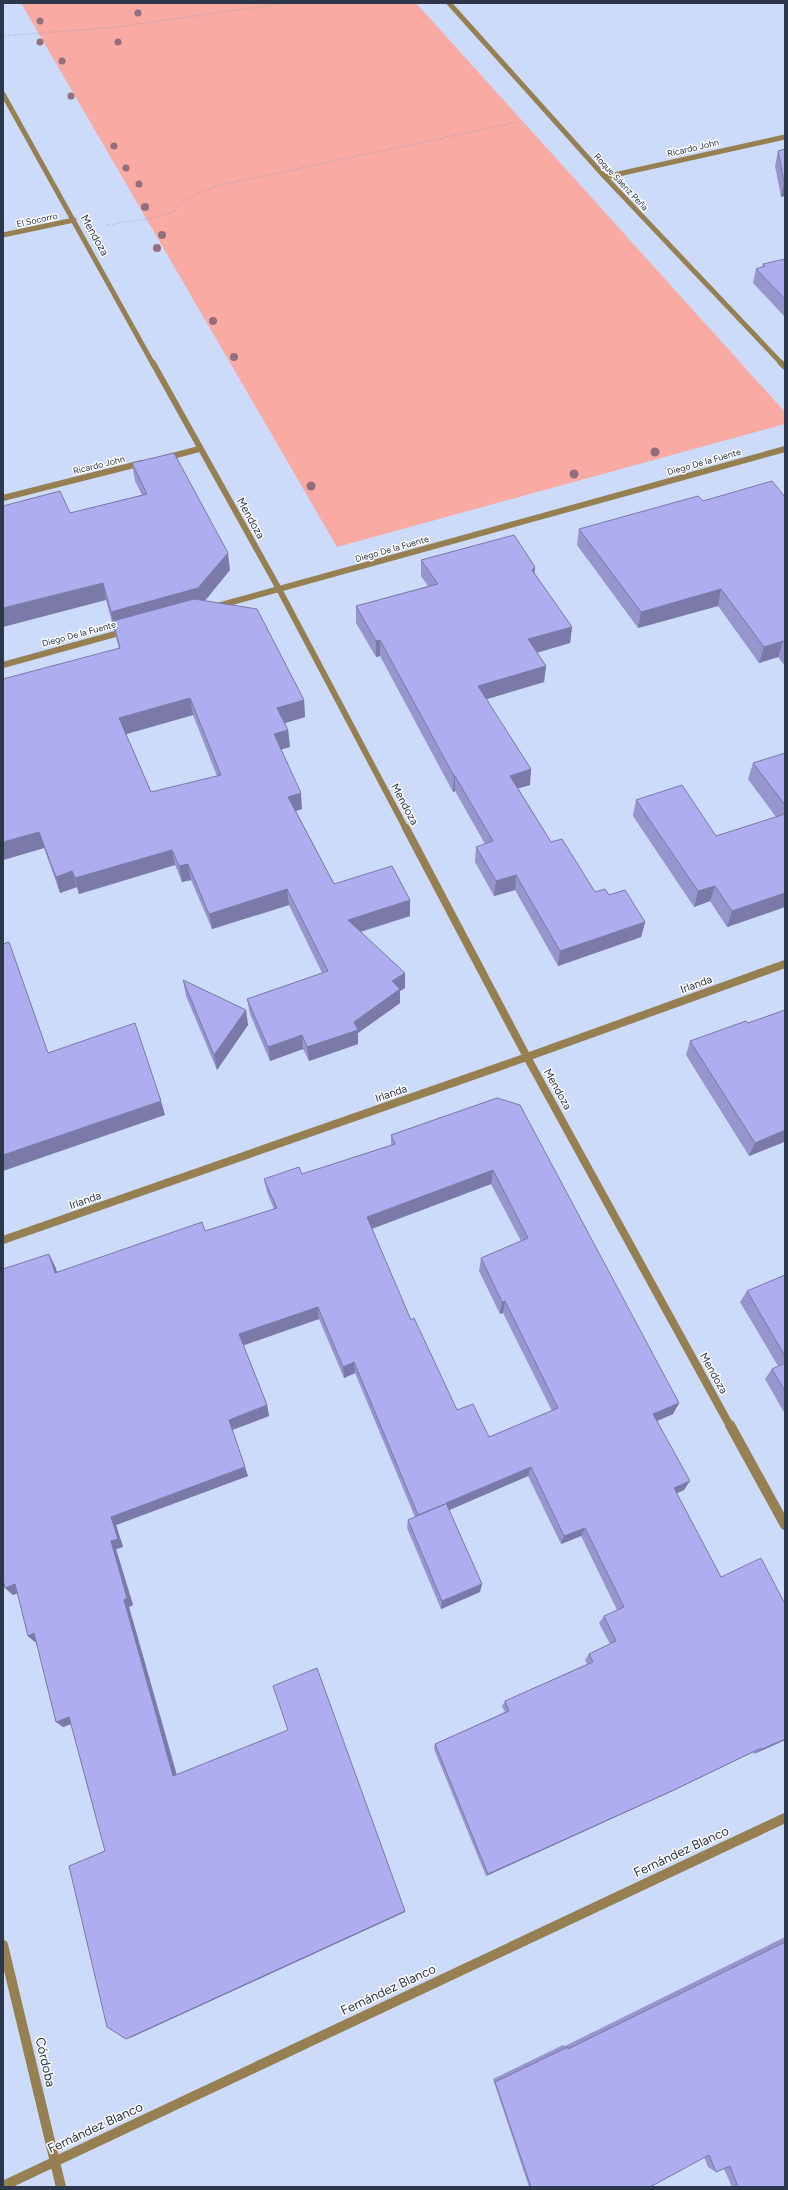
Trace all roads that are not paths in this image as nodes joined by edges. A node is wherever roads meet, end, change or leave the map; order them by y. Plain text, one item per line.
1 (449, 3) edge
2 (3, 94) edge
3 (785, 137) edge
4 (605, 177) junction
5 (74, 220) junction
6 (3, 235) edge
7 (785, 367) edge
8 (200, 449) junction
9 (785, 449) edge
10 (162, 459) edge
11 (147, 462) edge
12 (3, 498) edge
13 (278, 589) junction
14 (210, 608) edge
15 (133, 629) edge
16 (3, 665) edge
17 (785, 964) edge
18 (527, 1057) junction
19 (3, 1240) edge
20 (785, 1525) edge
21 (785, 1818) edge
22 (3, 1945) edge
23 (55, 2162) junction
24 (3, 2186) edge
25 (61, 2187) edge

1 - 4 street, Roque Sáenz Peña
2 - 5 street, Mendoza
3 - 4 street, Ricardo John
4 - 7 street, Roque Sáenz Peña
5 - 6 street, El Socorro
5 - 8 street, Mendoza
8 - 10 street
8 - 13 street, Mendoza
9 - 13 street, Diego De la Fuente
11 - 12 street, Ricardo John
13 - 14 street, Diego De la Fuente
13 - 18 street, Mendoza
15 - 16 street, Diego De la Fuente
17 - 18 street, Irlanda
18 - 19 street, Irlanda
18 - 20 street, Mendoza
21 - 23 street, Fernández Blanco
22 - 23 street, Córdoba
23 - 24 street, Fernández Blanco
23 - 25 street, Córdoba

